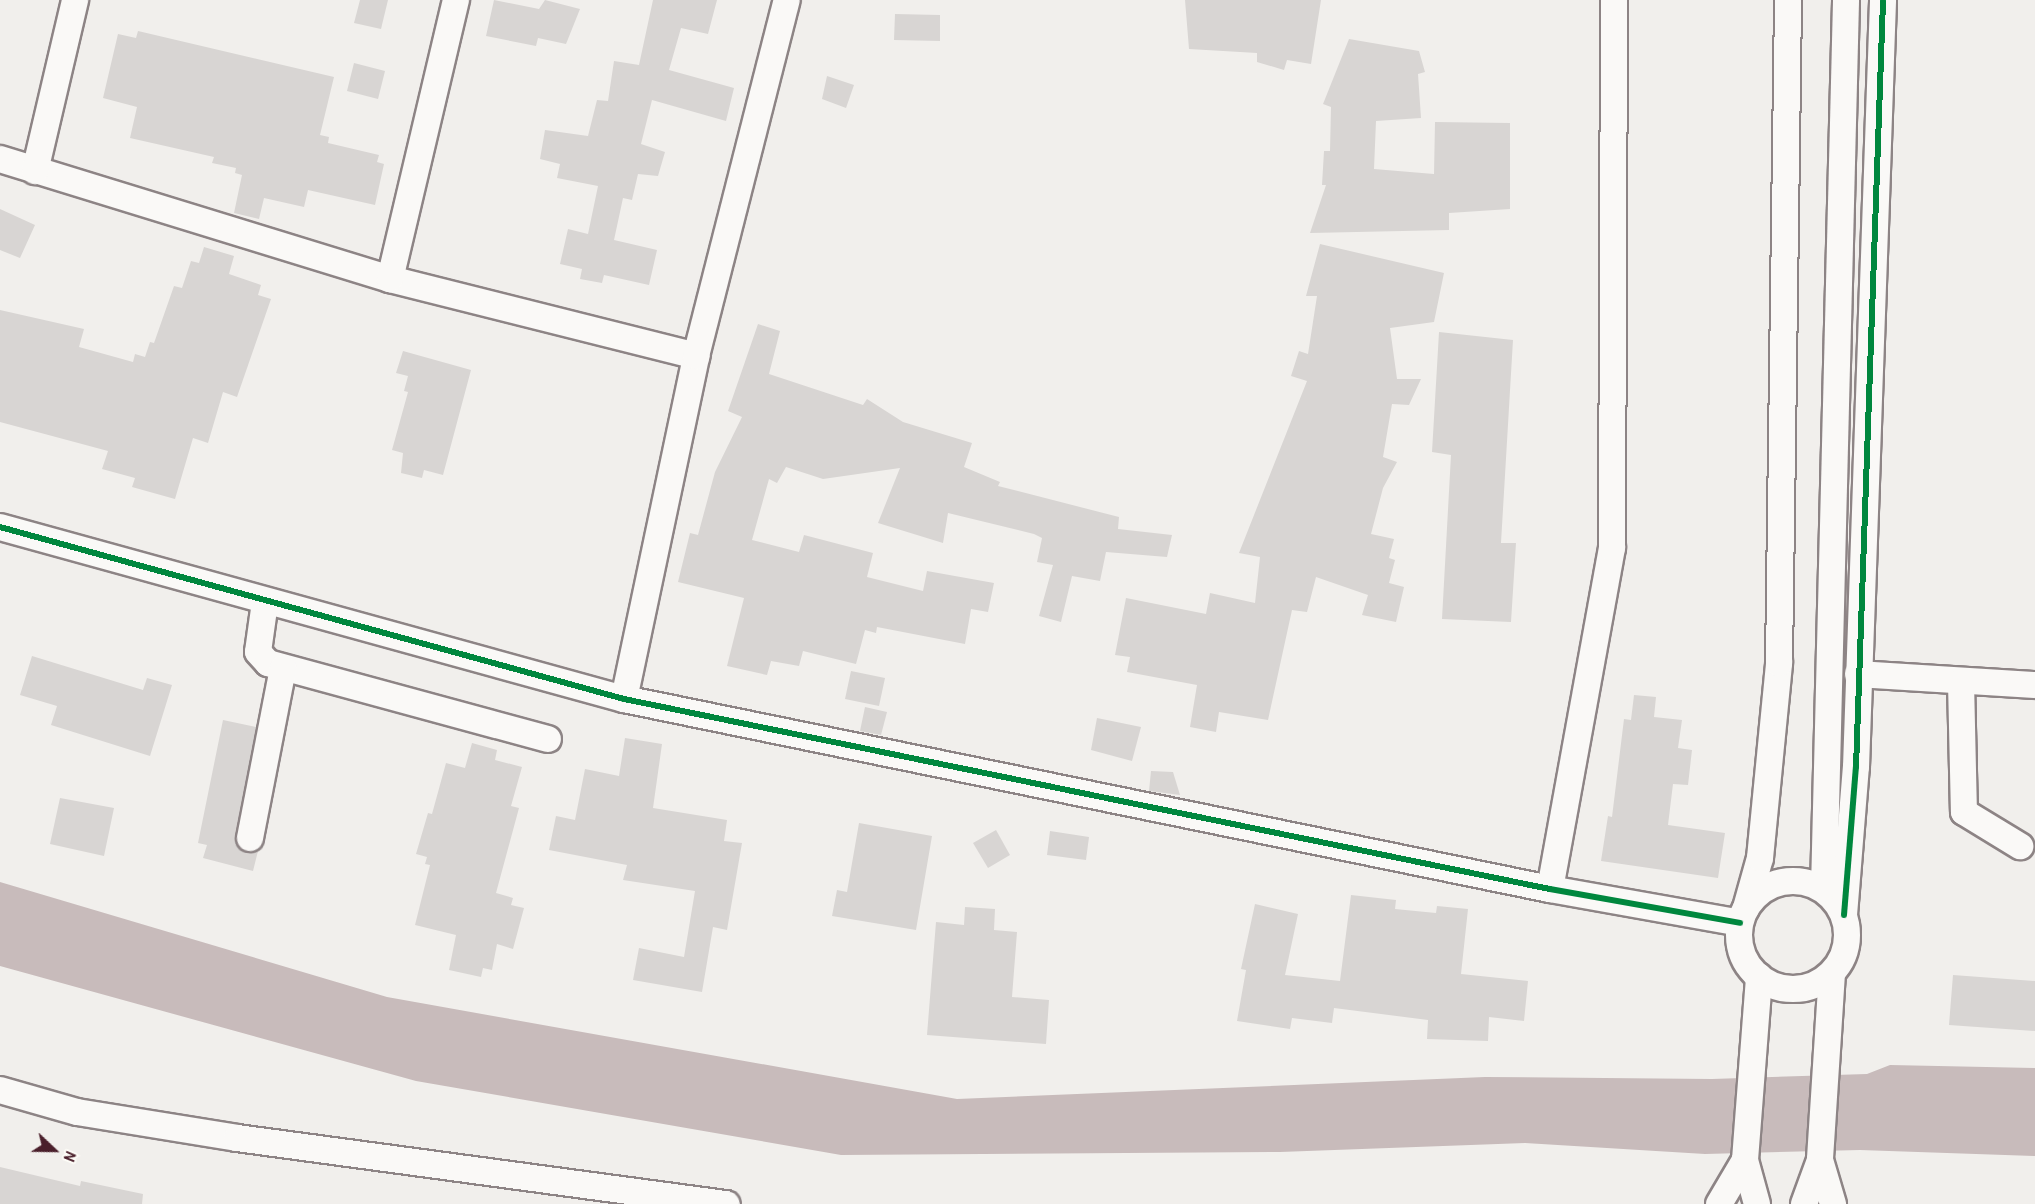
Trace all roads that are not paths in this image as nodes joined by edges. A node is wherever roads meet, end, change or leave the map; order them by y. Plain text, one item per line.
1 (75, 0) edge
2 (456, 0) edge
3 (787, 0) edge
4 (1614, 0) edge
5 (1788, 0) edge
6 (1846, 0) edge
7 (1883, 0) edge
8 (0, 159) edge
9 (35, 171) junction
10 (390, 279) junction
11 (696, 356) junction
12 (0, 527) edge
13 (265, 602) junction
14 (283, 668) junction
15 (1858, 674) junction
16 (1961, 682) junction
17 (2035, 685) edge
18 (624, 699) junction
19 (548, 739) dead end
20 (250, 837) dead end
21 (2020, 846) dead end
22 (1550, 889) junction
23 (1824, 889) junction
24 (1844, 915) junction
25 (1743, 916) junction
26 (1832, 973) junction
27 (1759, 977) junction
28 (0, 1090) edge
29 (1745, 1160) junction
30 (1820, 1160) junction
31 (727, 1204) edge
32 (1719, 1204) edge
33 (1756, 1204) edge
34 (1804, 1204) edge
35 (1833, 1204) edge

1 - 9 street
2 - 10 street
3 - 11 street
4 - 22 street
5 - 25 street
6 - 23 street
7 - 15 street
8 - 9 street
9 - 10 street
10 - 11 street
11 - 18 street
12 - 13 street
13 - 14 street
13 - 18 street
14 - 19 street
14 - 20 street
15 - 16 street
15 - 24 street
16 - 17 street
16 - 21 street
18 - 22 street
22 - 25 street
23 - 24 street
23 - 25 street
24 - 26 street
25 - 27 street
26 - 27 street
26 - 30 street
27 - 29 street
28 - 31 street
29 - 32 street
29 - 33 street
30 - 34 street
30 - 35 street

